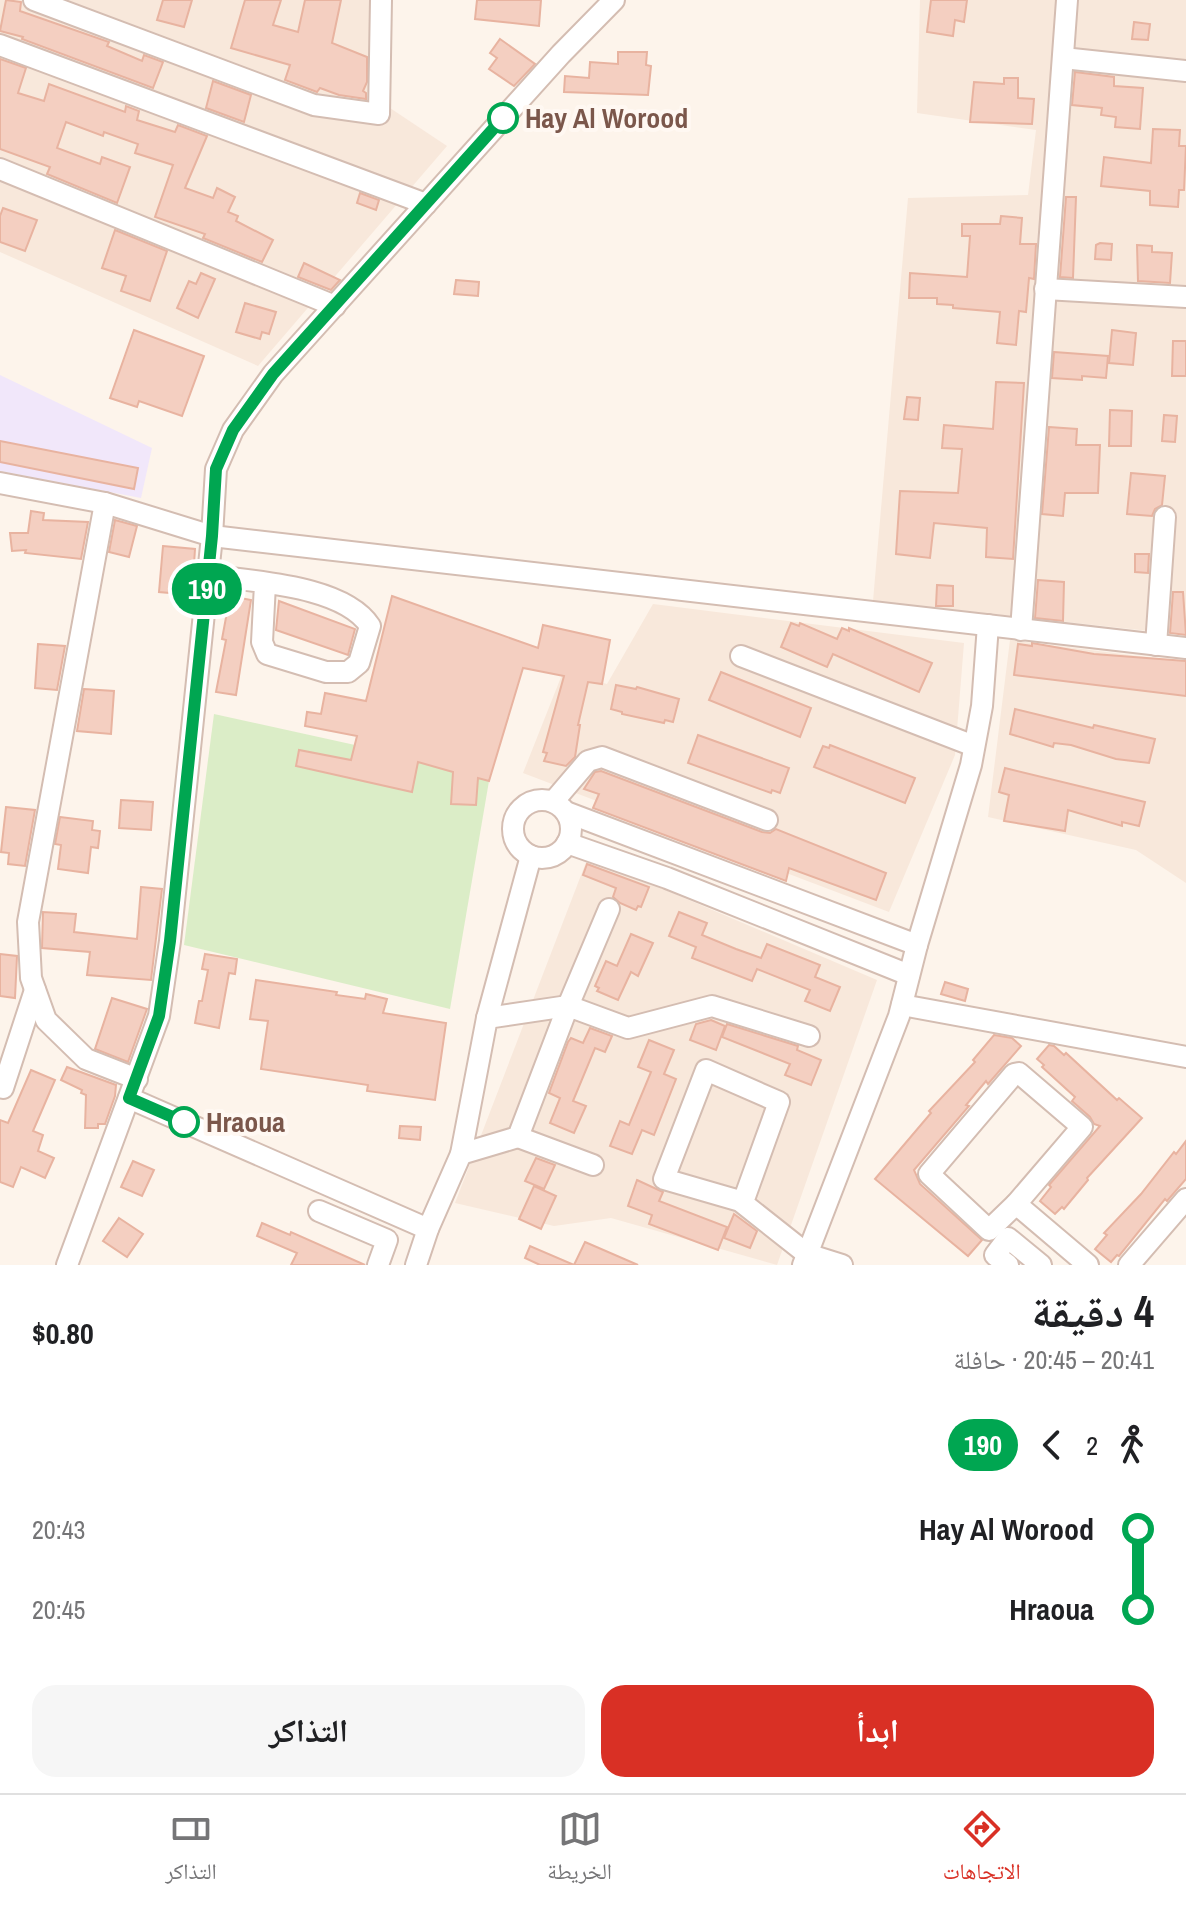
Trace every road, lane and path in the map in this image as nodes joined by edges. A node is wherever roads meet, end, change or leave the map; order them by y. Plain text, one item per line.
1 (34, 0) edge
2 (381, 0) edge
3 (1067, 0) edge
4 (605, 3) edge
5 (0, 45) edge
6 (1063, 58) junction
7 (1186, 71) edge
8 (0, 169) edge
9 (426, 204) junction
10 (1045, 289) junction
11 (1186, 297) edge
12 (335, 306) junction
13 (0, 483) edge
14 (105, 503) junction
15 (1165, 517) dead end
16 (212, 536) junction
17 (208, 575) junction
18 (265, 584) junction
19 (988, 625) junction
20 (1021, 630) junction
21 (1156, 645) junction
22 (1186, 648) edge
23 (741, 656) dead end
24 (974, 746) junction
25 (559, 807) junction
26 (767, 820) dead end
27 (567, 843) junction
28 (531, 856) junction
29 (609, 909) dead end
30 (917, 945) junction
31 (909, 975) junction
32 (35, 990) junction
33 (902, 1005) junction
34 (568, 1006) junction
35 (487, 1018) junction
36 (809, 1036) dead end
37 (1186, 1057) edge
38 (0, 1087) edge
39 (133, 1089) junction
40 (518, 1137) junction
41 (461, 1154) junction
42 (593, 1165) dead end
43 (1186, 1199) edge
44 (743, 1202) dead end
45 (1016, 1204) junction
46 (319, 1211) dead end
47 (428, 1229) junction
48 (805, 1260) edge
49 (67, 1265) edge
50 (378, 1265) edge
51 (416, 1265) edge
52 (842, 1265) edge
53 (1008, 1265) edge
54 (1041, 1265) edge
55 (1088, 1265) edge
56 (1129, 1265) edge

1 - 2 street
3 - 6 street
4 - 9 street
5 - 9 street
6 - 7 street
6 - 10 street
8 - 12 street
9 - 12 street
10 - 11 street
10 - 20 street
12 - 16 street
13 - 14 street
14 - 16 street
14 - 32 street
15 - 21 street
16 - 17 street
16 - 19 street
17 - 18 street
17 - 39 street
18 - 18 street
19 - 20 street
19 - 24 street
20 - 21 street
21 - 22 street
23 - 24 street
24 - 30 street
25 - 26 street
25 - 27 street
25 - 28 street
25 - 30 street
27 - 28 street
27 - 31 street
28 - 35 street
29 - 34 street
30 - 31 street
31 - 33 street
32 - 38 street
32 - 39 street
33 - 37 street
33 - 48 street
34 - 35 street
34 - 36 street
34 - 40 street
35 - 41 street
39 - 47 street
39 - 49 street
40 - 41 street
40 - 42 street
41 - 47 street
43 - 56 street
44 - 48 street
45 - 45 street
45 - 55 street
46 - 50 street
47 - 51 street
48 - 52 street
53 - 54 street

